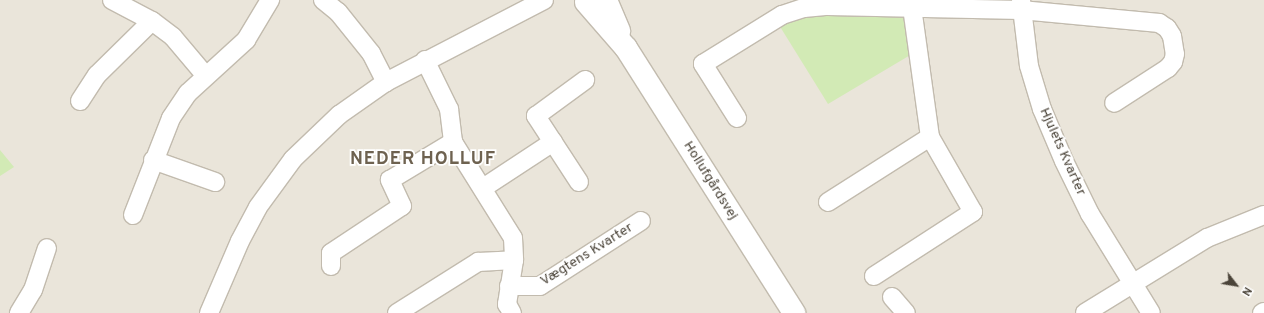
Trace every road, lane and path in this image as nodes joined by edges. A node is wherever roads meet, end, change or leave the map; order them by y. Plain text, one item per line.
1 (112, 0) edge
2 (270, 0) edge
3 (323, 0) edge
4 (544, 0) edge
5 (590, 0) edge
6 (1021, 5) edge
7 (912, 8) junction
8 (152, 21) junction
9 (425, 60) junction
10 (206, 76) junction
11 (585, 80) dead end
12 (386, 82) junction
13 (80, 101) dead end
14 (1114, 103) dead end
15 (738, 118) dead end
16 (930, 138) junction
17 (453, 142) junction
18 (553, 142) junction
19 (153, 160) junction
20 (215, 182) dead end
21 (579, 182) dead end
22 (482, 188) junction
23 (828, 202) dead end
24 (133, 215) dead end
25 (1264, 215) edge
26 (641, 221) dead end
27 (47, 248) dead end
28 (514, 260) junction
29 (331, 266) dead end
30 (874, 276) dead end
31 (1133, 283) junction
32 (509, 286) junction
33 (892, 297) dead end
34 (19, 313) edge
35 (209, 313) edge
36 (397, 313) edge
37 (512, 313) edge
38 (794, 313) edge
39 (906, 313) edge
40 (1084, 313) edge
41 (1151, 313) edge

1 - 8 street
2 - 10 street
3 - 12 street
4 - 9 street
5 - 38 street, Hollufgårdsvej
6 - 7 street
6 - 14 street
6 - 31 street, Hjulets Kvarter
7 - 15 street
7 - 16 street
8 - 10 street
8 - 13 street
9 - 12 street
9 - 17 street
10 - 19 street
11 - 18 street
12 - 35 street
16 - 23 street
16 - 30 street
17 - 22 street
17 - 29 street
18 - 21 street
18 - 22 street
19 - 20 street
19 - 24 street
22 - 28 street
25 - 31 street
26 - 32 street, Vægtens Kvarter
27 - 34 street
28 - 32 street
28 - 36 street
31 - 40 street
31 - 41 street, Hjulets Kvarter
32 - 37 street
33 - 39 street

